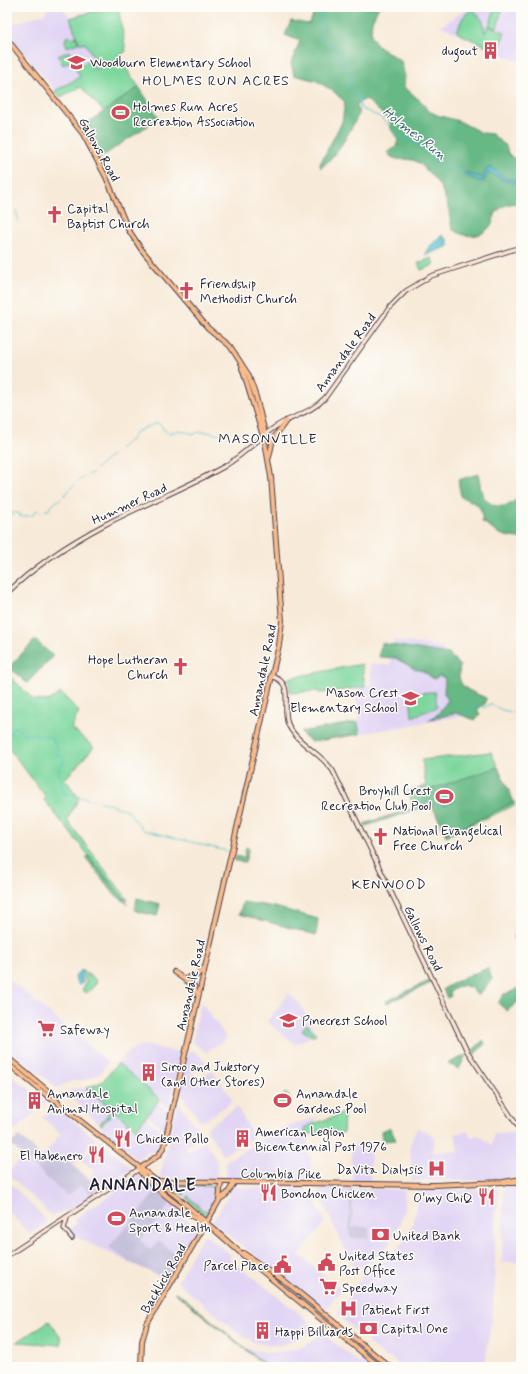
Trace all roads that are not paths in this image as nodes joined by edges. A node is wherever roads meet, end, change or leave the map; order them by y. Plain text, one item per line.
1 (7, 39) edge
2 (521, 247) edge
3 (286, 421) junction
4 (264, 436) junction
5 (269, 461) junction
6 (7, 592) edge
7 (272, 676) junction
8 (204, 968) junction
9 (174, 972) dead end
10 (189, 976) dead end
11 (197, 1001) junction
12 (7, 1057) edge
13 (7, 1063) edge
14 (55, 1100) junction
15 (521, 1131) edge
16 (139, 1169) junction
17 (521, 1179) edge
18 (156, 1181) junction
19 (221, 1182) junction
20 (502, 1182) junction
21 (234, 1183) junction
22 (521, 1183) edge
23 (220, 1199) junction
24 (68, 1216) junction
25 (206, 1224) junction
26 (72, 1238) dead end
27 (237, 1250) junction
28 (7, 1256) edge
29 (275, 1280) junction
30 (295, 1289) junction
31 (141, 1367) edge
32 (380, 1367) edge
33 (390, 1367) edge

1 - 4 main road, Gallows Road
2 - 3 main road, Annandale Road
3 - 4 main road, Annandale Road
3 - 5 main road
4 - 5 main road, Annandale Road
4 - 6 main road, Hummer Road
5 - 7 main road, Annandale Road
7 - 8 main road, Annandale Road
7 - 15 main road, Gallows Road
8 - 10 main road
8 - 11 main road, Annandale Road
9 - 11 main road
11 - 16 main road, Annandale Road
12 - 14 main road
13 - 14 main road
14 - 16 main road
16 - 18 main road
16 - 24 main road
16 - 25 main road
17 - 20 main road, Columbia Pike
18 - 19 main road, Columbia Pike
18 - 25 main road
19 - 21 main road, Columbia Pike
19 - 23 main road, Backlick Road
20 - 21 main road, Columbia Pike
20 - 22 main road, Columbia Pike
21 - 23 main road
23 - 25 main road, Backlick Road
24 - 26 main road
24 - 28 main road
25 - 27 main road
25 - 31 main road, Backlick Road
27 - 29 main road
27 - 30 main road
29 - 30 main road
29 - 32 main road
30 - 33 main road

